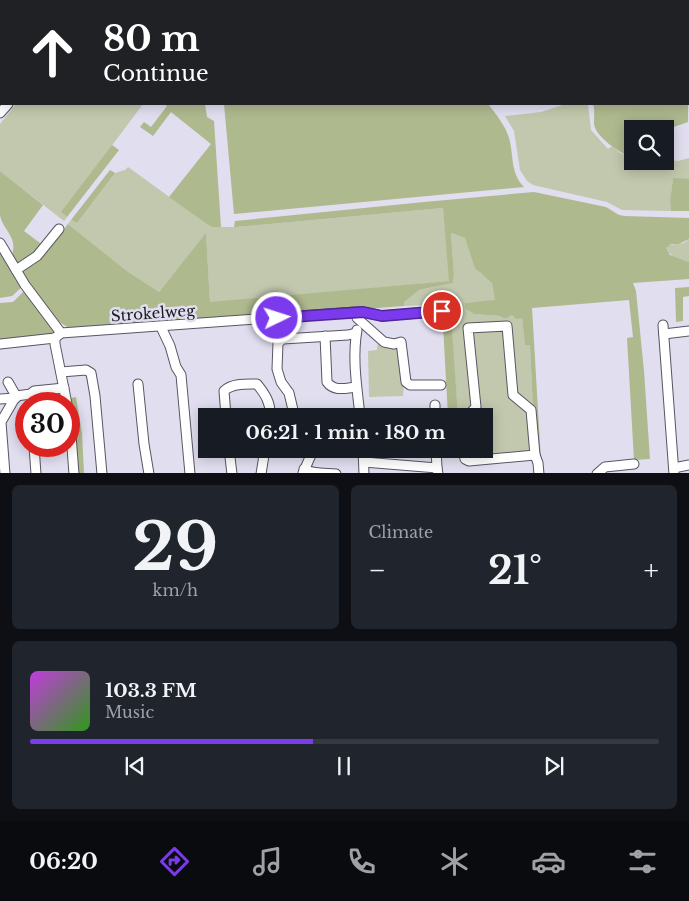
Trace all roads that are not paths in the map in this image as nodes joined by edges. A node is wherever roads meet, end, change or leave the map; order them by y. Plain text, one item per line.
1 (59, 230) dead end
2 (0, 243) edge
3 (16, 270) junction
4 (442, 311) dead end
5 (356, 315) junction
6 (161, 327) junction
7 (689, 331) edge
8 (356, 333) junction
9 (58, 335) junction
10 (325, 336) junction
11 (0, 344) edge
12 (61, 372) junction
13 (8, 382) dead end
14 (138, 384) dead end
15 (441, 385) dead end
16 (356, 387) junction
17 (64, 388) junction
18 (33, 392) edge
19 (65, 392) edge
20 (15, 394) edge
21 (15, 396) edge
22 (15, 398) edge
23 (0, 399) edge
24 (225, 408) edge
25 (270, 408) edge
26 (293, 408) edge
27 (358, 408) edge
28 (475, 408) edge
29 (535, 456) junction
30 (35, 457) edge
31 (73, 457) edge
32 (230, 458) edge
33 (264, 458) edge
34 (309, 458) edge
35 (364, 458) edge
36 (436, 458) edge
37 (465, 458) edge
38 (364, 462) junction
39 (634, 464) dead end
40 (689, 466) edge
41 (304, 471) edge
42 (437, 471) edge
43 (674, 471) edge
44 (5, 473) edge
45 (36, 473) edge
46 (74, 473) edge
47 (102, 473) edge
48 (148, 473) edge
49 (190, 473) edge
50 (232, 473) edge
51 (261, 473) edge
52 (364, 473) edge
53 (539, 473) edge
54 (598, 473) edge

1 - 3 street
2 - 3 street
3 - 9 street
4 - 5 street, Strokelweg
5 - 6 street, Strokelweg
5 - 8 street
5 - 15 street
6 - 9 street, Strokelweg
6 - 49 street
7 - 43 street
8 - 10 street
8 - 16 street
9 - 11 street, Strokelweg
9 - 12 street
10 - 16 street
10 - 26 street
12 - 17 street
12 - 47 street
13 - 20 street
14 - 48 street
16 - 27 street
17 - 18 street
17 - 19 street
21 - 23 street
22 - 44 street
24 - 25 street
28 - 29 street
29 - 37 street
29 - 53 street
30 - 45 street
31 - 46 street
32 - 50 street
33 - 51 street
34 - 41 street
35 - 38 street
36 - 42 street
38 - 42 street
38 - 52 street
39 - 54 street
40 - 43 street

